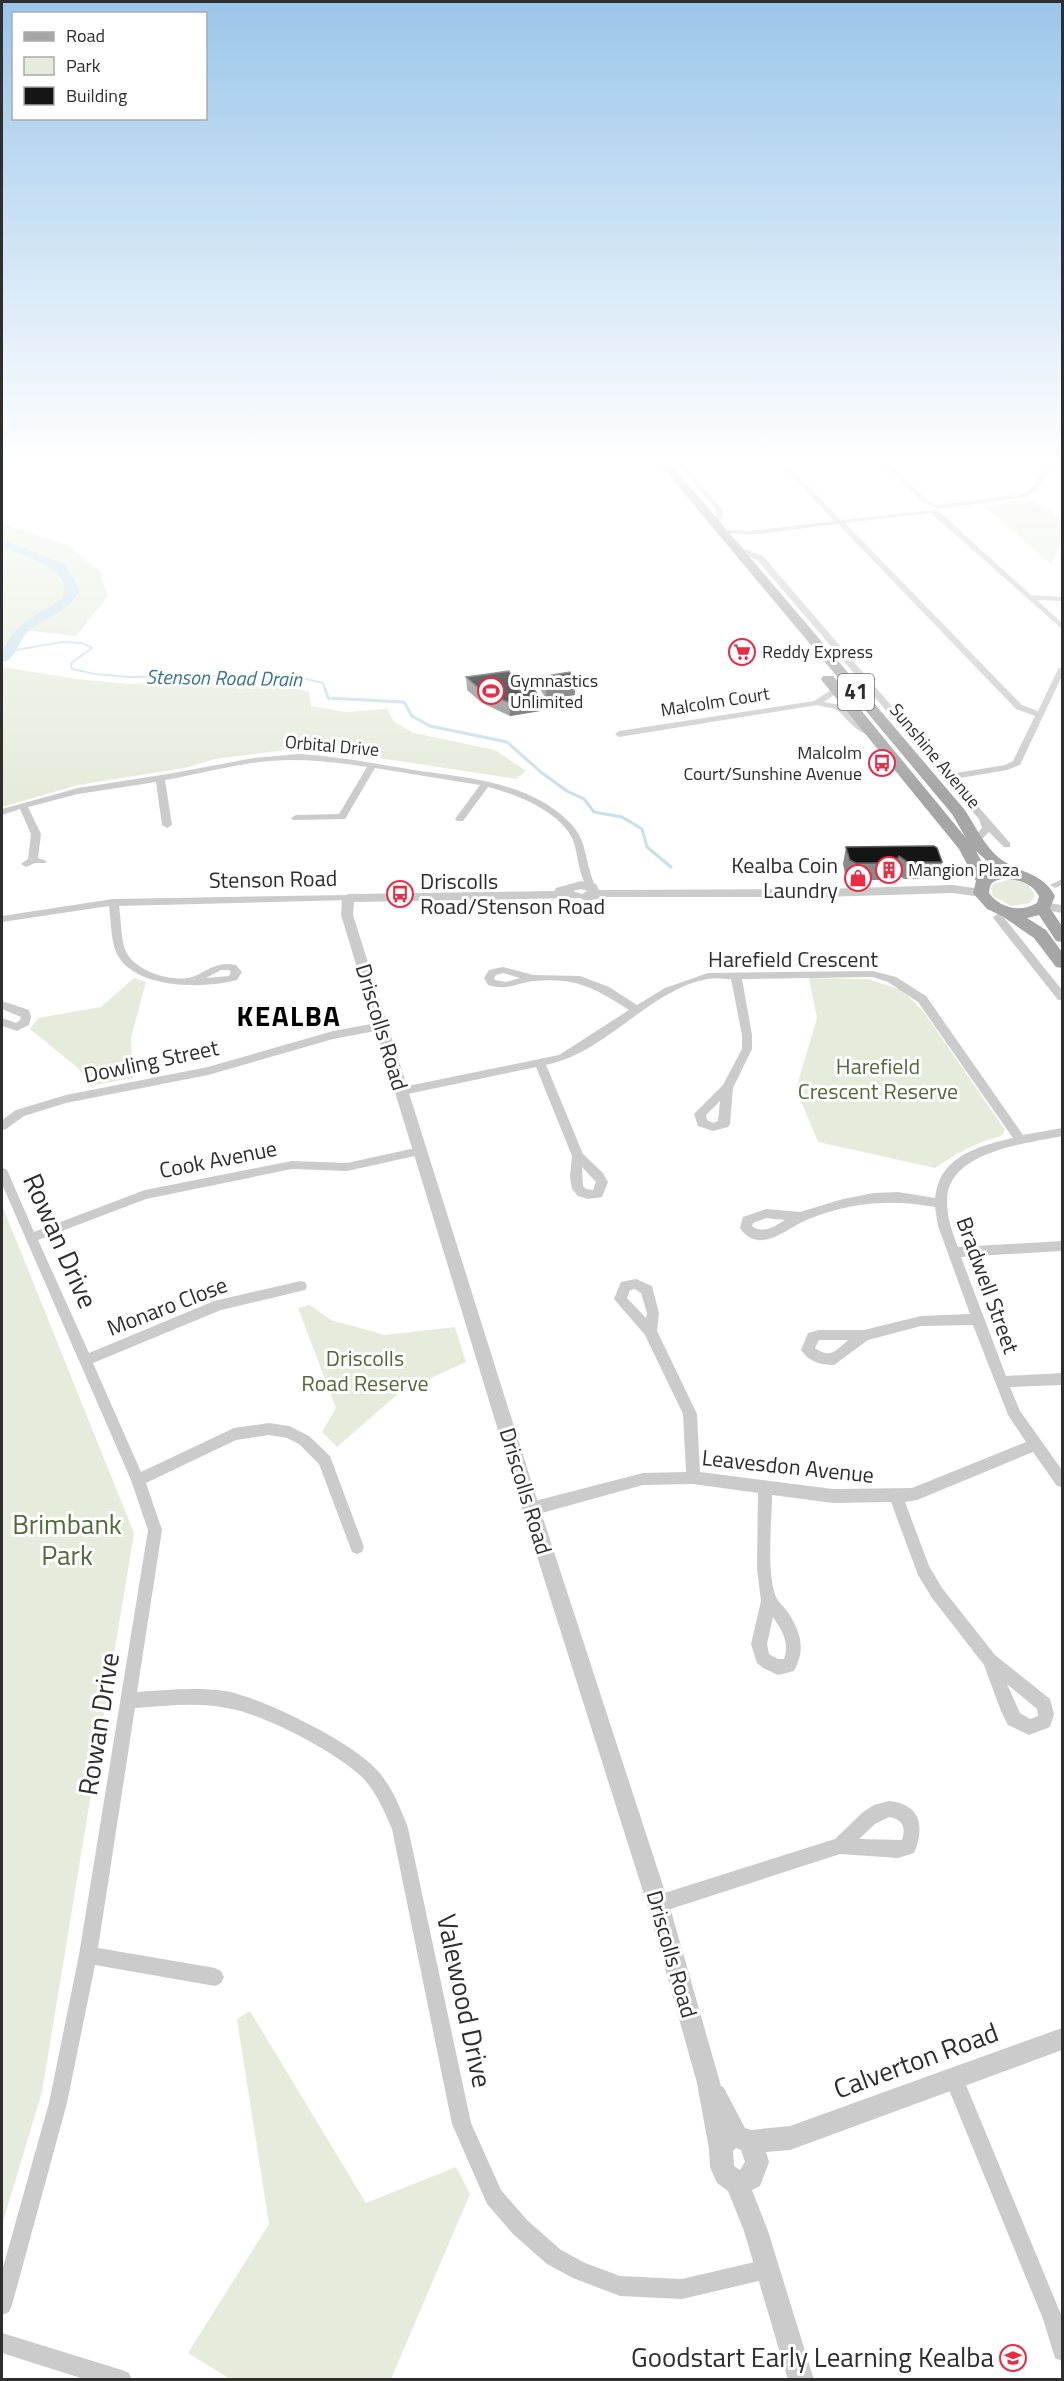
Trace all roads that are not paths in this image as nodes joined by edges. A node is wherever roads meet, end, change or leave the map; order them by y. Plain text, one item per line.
1 (750, 573) edge
2 (750, 573) edge
3 (773, 573) edge
4 (889, 573) edge
5 (1005, 573) edge
6 (1031, 597) junction
7 (1062, 599) edge
8 (771, 601) junction
9 (1062, 627) edge
10 (790, 633) dead end
11 (818, 666) dead end
12 (1062, 669) edge
13 (837, 690) junction
14 (860, 697) junction
15 (816, 703) junction
16 (1040, 715) junction
17 (619, 734) dead end
18 (873, 734) junction
19 (373, 765) junction
20 (947, 777) junction
21 (160, 778) junction
22 (486, 784) junction
23 (23, 806) junction
24 (2, 812) edge
25 (296, 818) dead end
26 (460, 819) dead end
27 (987, 824) junction
28 (167, 825) dead end
29 (975, 842) junction
30 (1008, 845) dead end
31 (34, 862) dead end
32 (1019, 875) junction
33 (982, 886) junction
34 (584, 890) junction
35 (1050, 895) edge
36 (348, 898) junction
37 (113, 902) junction
38 (1062, 903) edge
39 (1062, 909) edge
40 (1000, 914) junction
41 (2, 919) edge
42 (1035, 929) junction
43 (1062, 937) edge
44 (1028, 953) junction
45 (1062, 963) edge
46 (736, 976) junction
47 (533, 978) dead end
48 (190, 981) dead end
49 (1062, 997) edge
50 (2, 1005) edge
51 (636, 1010) junction
52 (2, 1023) edge
53 (382, 1026) junction
54 (540, 1064) junction
55 (727, 1088) dead end
56 (402, 1091) junction
57 (2, 1126) edge
58 (1062, 1132) edge
59 (1021, 1142) junction
60 (420, 1151) junction
61 (578, 1156) dead end
62 (2, 1172) edge
63 (939, 1203) junction
64 (801, 1217) dead end
65 (31, 1238) junction
66 (1061, 1244) edge
67 (954, 1252) junction
68 (301, 1286) dead end
69 (978, 1319) junction
70 (650, 1331) dead end
71 (864, 1335) dead end
72 (84, 1360) junction
73 (1062, 1379) edge
74 (1001, 1382) junction
75 (1035, 1445) junction
76 (693, 1478) junction
77 (138, 1480) junction
78 (1062, 1480) edge
79 (765, 1487) junction
80 (896, 1496) junction
81 (531, 1509) junction
82 (357, 1547) dead end
83 (769, 1601) dead end
84 (990, 1660) dead end
85 (129, 1700) junction
86 (840, 1846) dead end
87 (658, 1904) junction
88 (88, 1955) junction
89 (215, 1977) dead end
90 (1062, 2039) edge
91 (954, 2080) junction
92 (742, 2158) junction
93 (767, 2269) junction
94 (2, 2305) edge
95 (2, 2343) edge
96 (1062, 2351) edge
97 (123, 2379) edge
98 (801, 2379) edge

1 - 8 main road, Sunshine Avenue / 41
2 - 8 main road, Sunshine Avenue / 41
3 - 20 street
4 - 16 street
5 - 6 street
6 - 7 street
6 - 9 street
8 - 10 main road
8 - 14 main road, Sunshine Avenue / 41
11 - 13 main road, Sunshine Avenue / 41
12 - 16 street
13 - 14 main road
13 - 15 street, Malcolm Court
13 - 18 main road, Sunshine Avenue / 41
14 - 29 main road, Sunshine Avenue / 41
15 - 17 street, Malcolm Court
15 - 18 street, Malcolm Court
16 - 20 street
18 - 33 main road, Sunshine Avenue / 41
19 - 21 street, Orbital Drive
19 - 22 street, Orbital Drive
19 - 25 street
20 - 27 street
21 - 23 street, Orbital Drive
21 - 28 street
22 - 26 street
22 - 34 street, Orbital Drive
23 - 24 street, Orbital Drive
23 - 31 street
27 - 29 street
27 - 30 street
29 - 32 main road, Sunshine Avenue / 41
32 - 33 main road
32 - 35 main road, 41
33 - 34 street, Stenson Road
33 - 40 main road, 41
34 - 36 street, Stenson Road
35 - 38 street
35 - 39 street
35 - 40 main road
35 - 43 main road, 41
36 - 37 street, Stenson Road
36 - 53 street, Driscolls Road
37 - 41 street, Stenson Road
37 - 48 street
40 - 42 main road, 41
40 - 44 street
42 - 44 street
42 - 45 main road, 41
44 - 49 street
46 - 51 street, Harefield Crescent
46 - 55 street
46 - 59 street, Harefield Crescent
47 - 51 street
50 - 52 street
51 - 54 street, Harefield Crescent
53 - 56 street, Driscolls Road
53 - 57 street, Dowling Street
54 - 56 street, Harefield Crescent
54 - 61 street
56 - 60 street, Driscolls Road
58 - 59 street, Bradwell Street
59 - 63 street, Bradwell Street
60 - 65 street, Cook Avenue
60 - 81 street, Driscolls Road
62 - 65 street, Rowan Drive
63 - 64 street
63 - 67 street, Bradwell Street
65 - 72 street, Rowan Drive
66 - 67 street
67 - 69 street, Bradwell Street
68 - 72 street, Monaro Close
69 - 71 street
69 - 74 street, Bradwell Street
70 - 76 street
72 - 77 street, Rowan Drive
73 - 74 street
74 - 75 street, Bradwell Street
75 - 78 street, Bradwell Street
75 - 80 street, Leavesdon Avenue
76 - 79 street, Leavesdon Avenue
76 - 81 street, Leavesdon Avenue
77 - 82 street
77 - 85 street, Rowan Drive
79 - 80 street, Leavesdon Avenue
79 - 83 street
80 - 84 street
81 - 87 street, Driscolls Road
85 - 88 street, Rowan Drive
85 - 93 street, Valewood Drive
86 - 87 street
87 - 92 street, Driscolls Road
88 - 89 street
88 - 94 street, Rowan Drive
90 - 91 street, Calverton Road
91 - 92 street, Calverton Road
91 - 96 street
92 - 93 street, Driscolls Road
93 - 98 street, Driscolls Road
95 - 97 street

